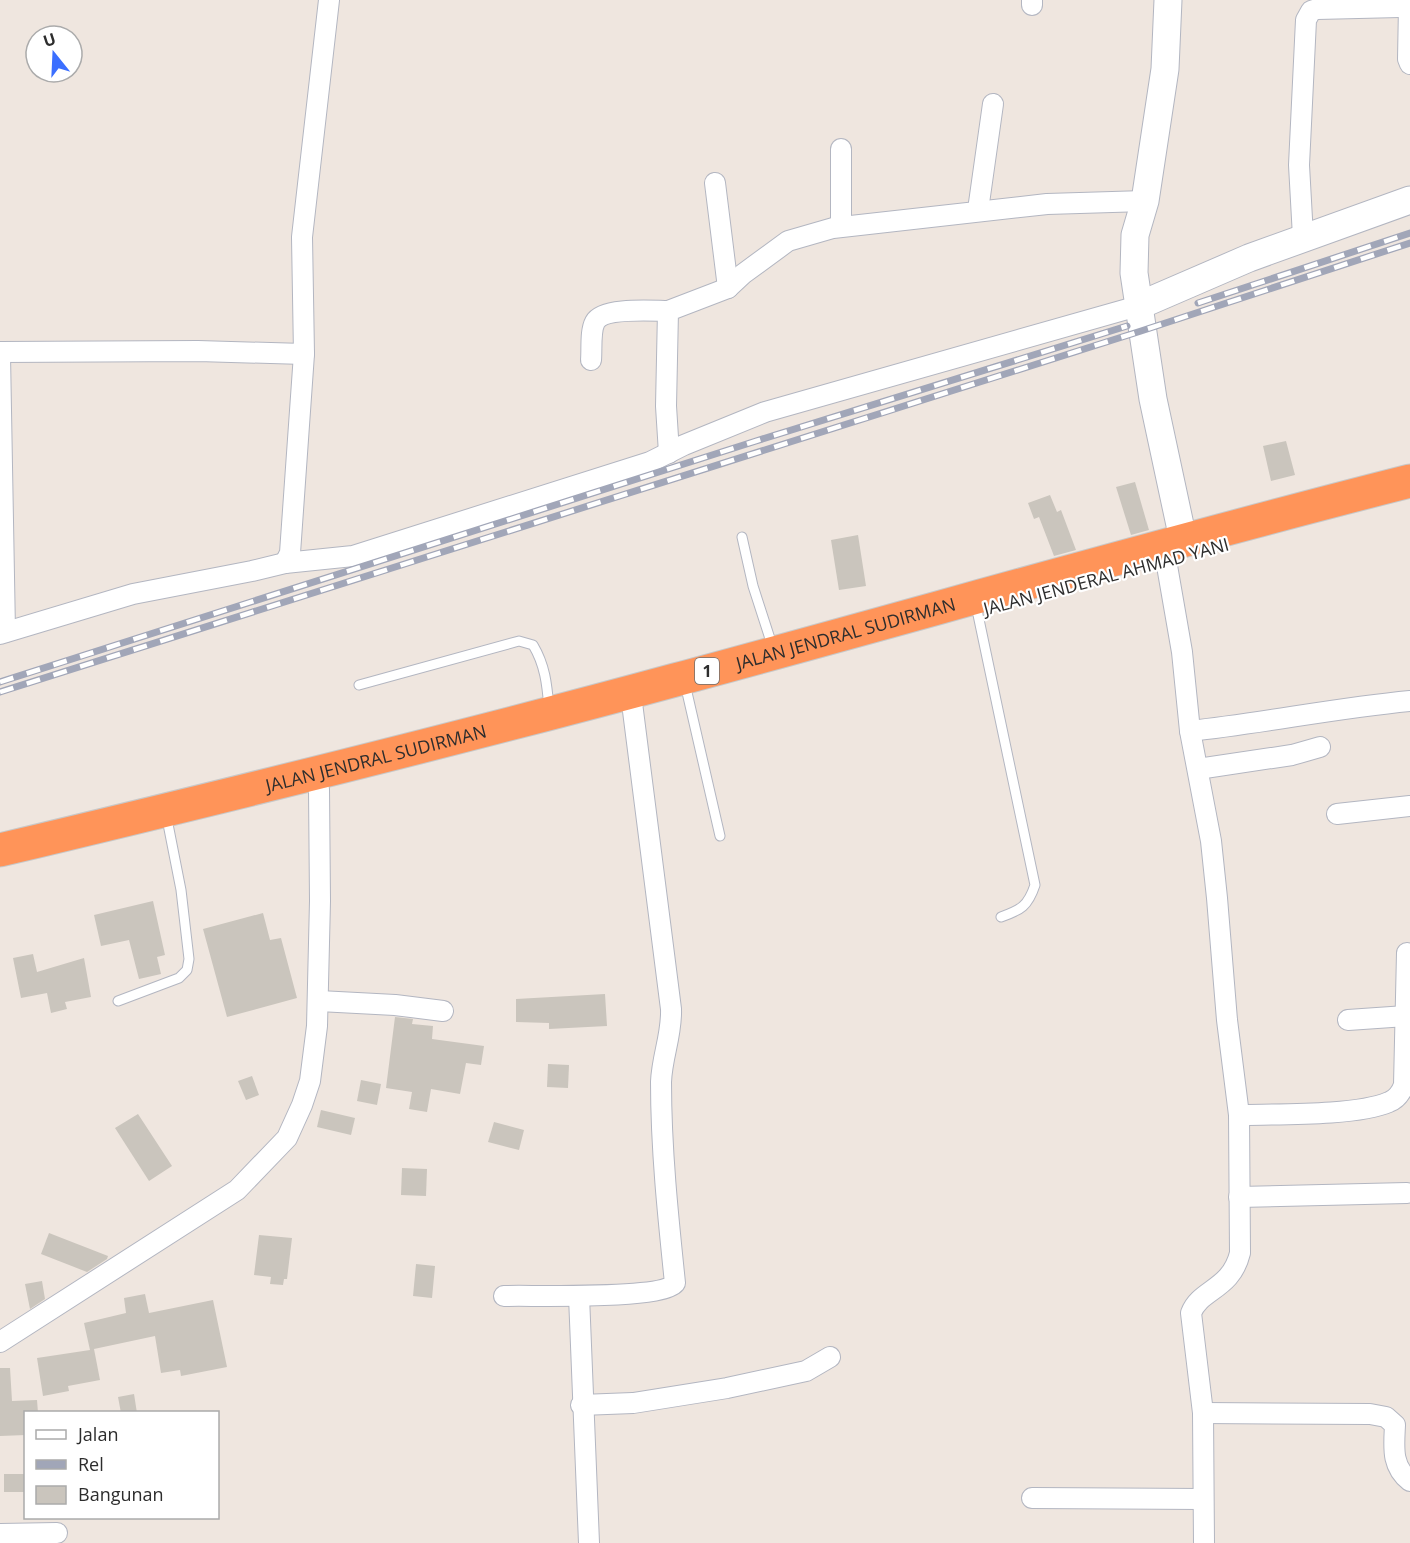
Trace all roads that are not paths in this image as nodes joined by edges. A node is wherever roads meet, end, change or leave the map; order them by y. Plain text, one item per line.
1 (329, 0) edge
2 (1168, 0) edge
3 (1410, 4) edge
4 (1410, 64) edge
5 (993, 104) dead end
6 (841, 149) dead end
7 (715, 183) dead end
8 (1410, 200) edge
9 (1145, 201) junction
10 (978, 210) junction
11 (841, 226) junction
12 (1303, 237) junction
13 (728, 288) junction
14 (1138, 306) junction
15 (668, 311) junction
16 (0, 354) edge
17 (304, 354) junction
18 (591, 360) dead end
19 (669, 453) junction
20 (1410, 481) edge
21 (1410, 497) edge
22 (742, 537) dead end
23 (1174, 550) junction
24 (285, 562) junction
25 (977, 610) junction
26 (2, 633) edge
27 (774, 653) junction
28 (360, 685) dead end
29 (686, 688) junction
30 (1410, 701) edge
31 (632, 703) junction
32 (549, 713) junction
33 (1190, 731) junction
34 (1320, 747) dead end
35 (1198, 769) junction
36 (318, 789) junction
37 (1410, 806) edge
38 (1337, 814) dead end
39 (168, 824) junction
40 (720, 836) dead end
41 (0, 850) edge
42 (0, 865) edge
43 (1000, 917) dead end
44 (1407, 953) dead end
45 (118, 1001) dead end
46 (319, 1001) junction
47 (443, 1011) dead end
48 (1406, 1016) junction
49 (1348, 1020) dead end
50 (1404, 1096) edge
51 (1239, 1115) junction
52 (1407, 1193) dead end
53 (1239, 1197) junction
54 (504, 1296) dead end
55 (579, 1296) junction
56 (0, 1342) edge
57 (830, 1357) dead end
58 (581, 1405) junction
59 (1203, 1413) junction
60 (1410, 1481) edge
61 (1032, 1498) dead end
62 (1202, 1498) junction
63 (57, 1533) dead end
64 (0, 1534) edge
65 (589, 1543) edge
66 (1204, 1543) edge

1 - 17 street
2 - 9 street
3 - 4 street
3 - 12 street
5 - 10 street
6 - 11 street
7 - 13 street
8 - 12 street
9 - 10 street
9 - 14 street
10 - 11 street
11 - 13 street
12 - 14 street
13 - 15 street
14 - 19 street
14 - 23 street
15 - 18 street
15 - 19 street
16 - 17 street
16 - 26 street
17 - 24 street
19 - 24 street
20 - 23 highway, JALAN JENDRAL SUDIRMAN / 1
21 - 23 highway, JALAN JENDERAL AHMAD YANI / 1
22 - 27 lane
23 - 25 highway, JALAN JENDERAL AHMAD YANI / 1
23 - 27 highway, JALAN JENDRAL SUDIRMAN / 1
23 - 33 street
24 - 26 street
25 - 29 highway, JALAN JENDERAL AHMAD YANI / 1
25 - 43 lane
27 - 32 highway, JALAN JENDRAL SUDIRMAN / 1
28 - 32 lane
29 - 31 highway, JALAN JENDERAL AHMAD YANI / 1
29 - 40 lane
30 - 33 street
31 - 36 highway, JALAN JENDERAL AHMAD YANI / 1
31 - 55 street
32 - 41 highway, JALAN JENDRAL SUDIRMAN / 1
33 - 35 street
34 - 35 street
35 - 51 street
36 - 39 highway, JALAN JENDERAL AHMAD YANI / 1
36 - 46 street
37 - 38 street
39 - 42 highway, JALAN JENDERAL AHMAD YANI / 1
39 - 45 lane
44 - 48 street
46 - 47 street
46 - 56 street
48 - 49 street
48 - 50 street
50 - 51 street
51 - 53 street
52 - 53 street
53 - 59 street
54 - 55 street
55 - 58 street
57 - 58 street
58 - 65 street
59 - 60 street
59 - 62 street
61 - 62 street
62 - 66 street
63 - 64 street

